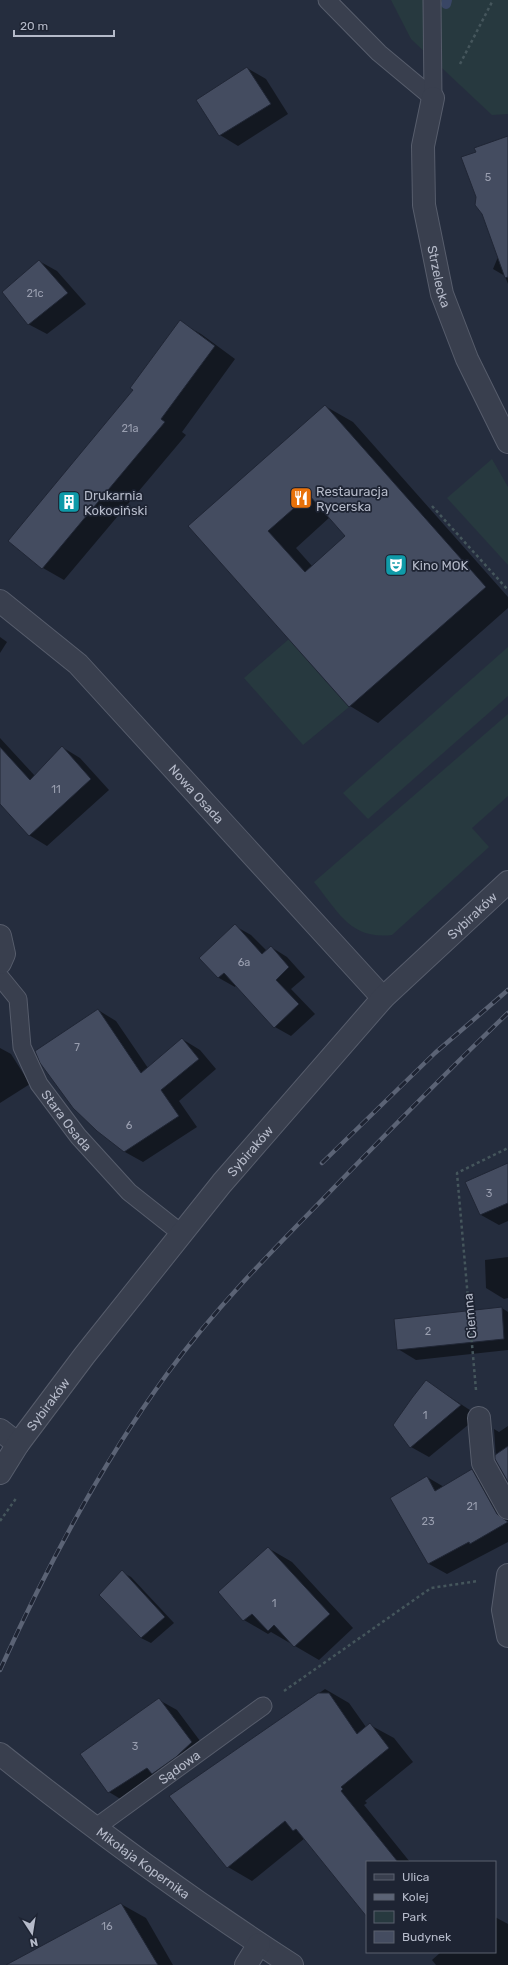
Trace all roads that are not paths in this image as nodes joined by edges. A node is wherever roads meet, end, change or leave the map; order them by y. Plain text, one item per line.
1 (327, 0) edge
2 (432, 0) edge
3 (433, 98) junction
4 (508, 442) edge
5 (0, 601) edge
6 (508, 882) edge
7 (0, 936) edge
8 (0, 963) edge
9 (0, 977) edge
10 (383, 998) junction
11 (182, 1234) junction
12 (479, 1418) road end
13 (0, 1430) edge
14 (18, 1444) junction
15 (0, 1473) edge
16 (508, 1508) edge
17 (508, 1575) edge
18 (508, 1636) edge
19 (263, 1706) road end
20 (0, 1754) edge
21 (95, 1828) junction
22 (259, 1944) junction
23 (246, 1965) edge
24 (292, 1965) edge

1 - 3 lane
2 - 3 lane
3 - 4 street, Strzelecka
5 - 10 street, Nowa Osada
6 - 10 street, Sybiraków
7 - 8 street
9 - 11 lane, Stara Osada
10 - 11 street, Sybiraków
11 - 14 street, Sybiraków
12 - 16 street
13 - 14 street
14 - 15 street, Sybiraków
17 - 18 street
19 - 21 lane, Sądowa
20 - 21 street, Mikołaja Kopernika
21 - 22 street, Mikołaja Kopernika
22 - 23 street
22 - 24 street, Mikołaja Kopernika

